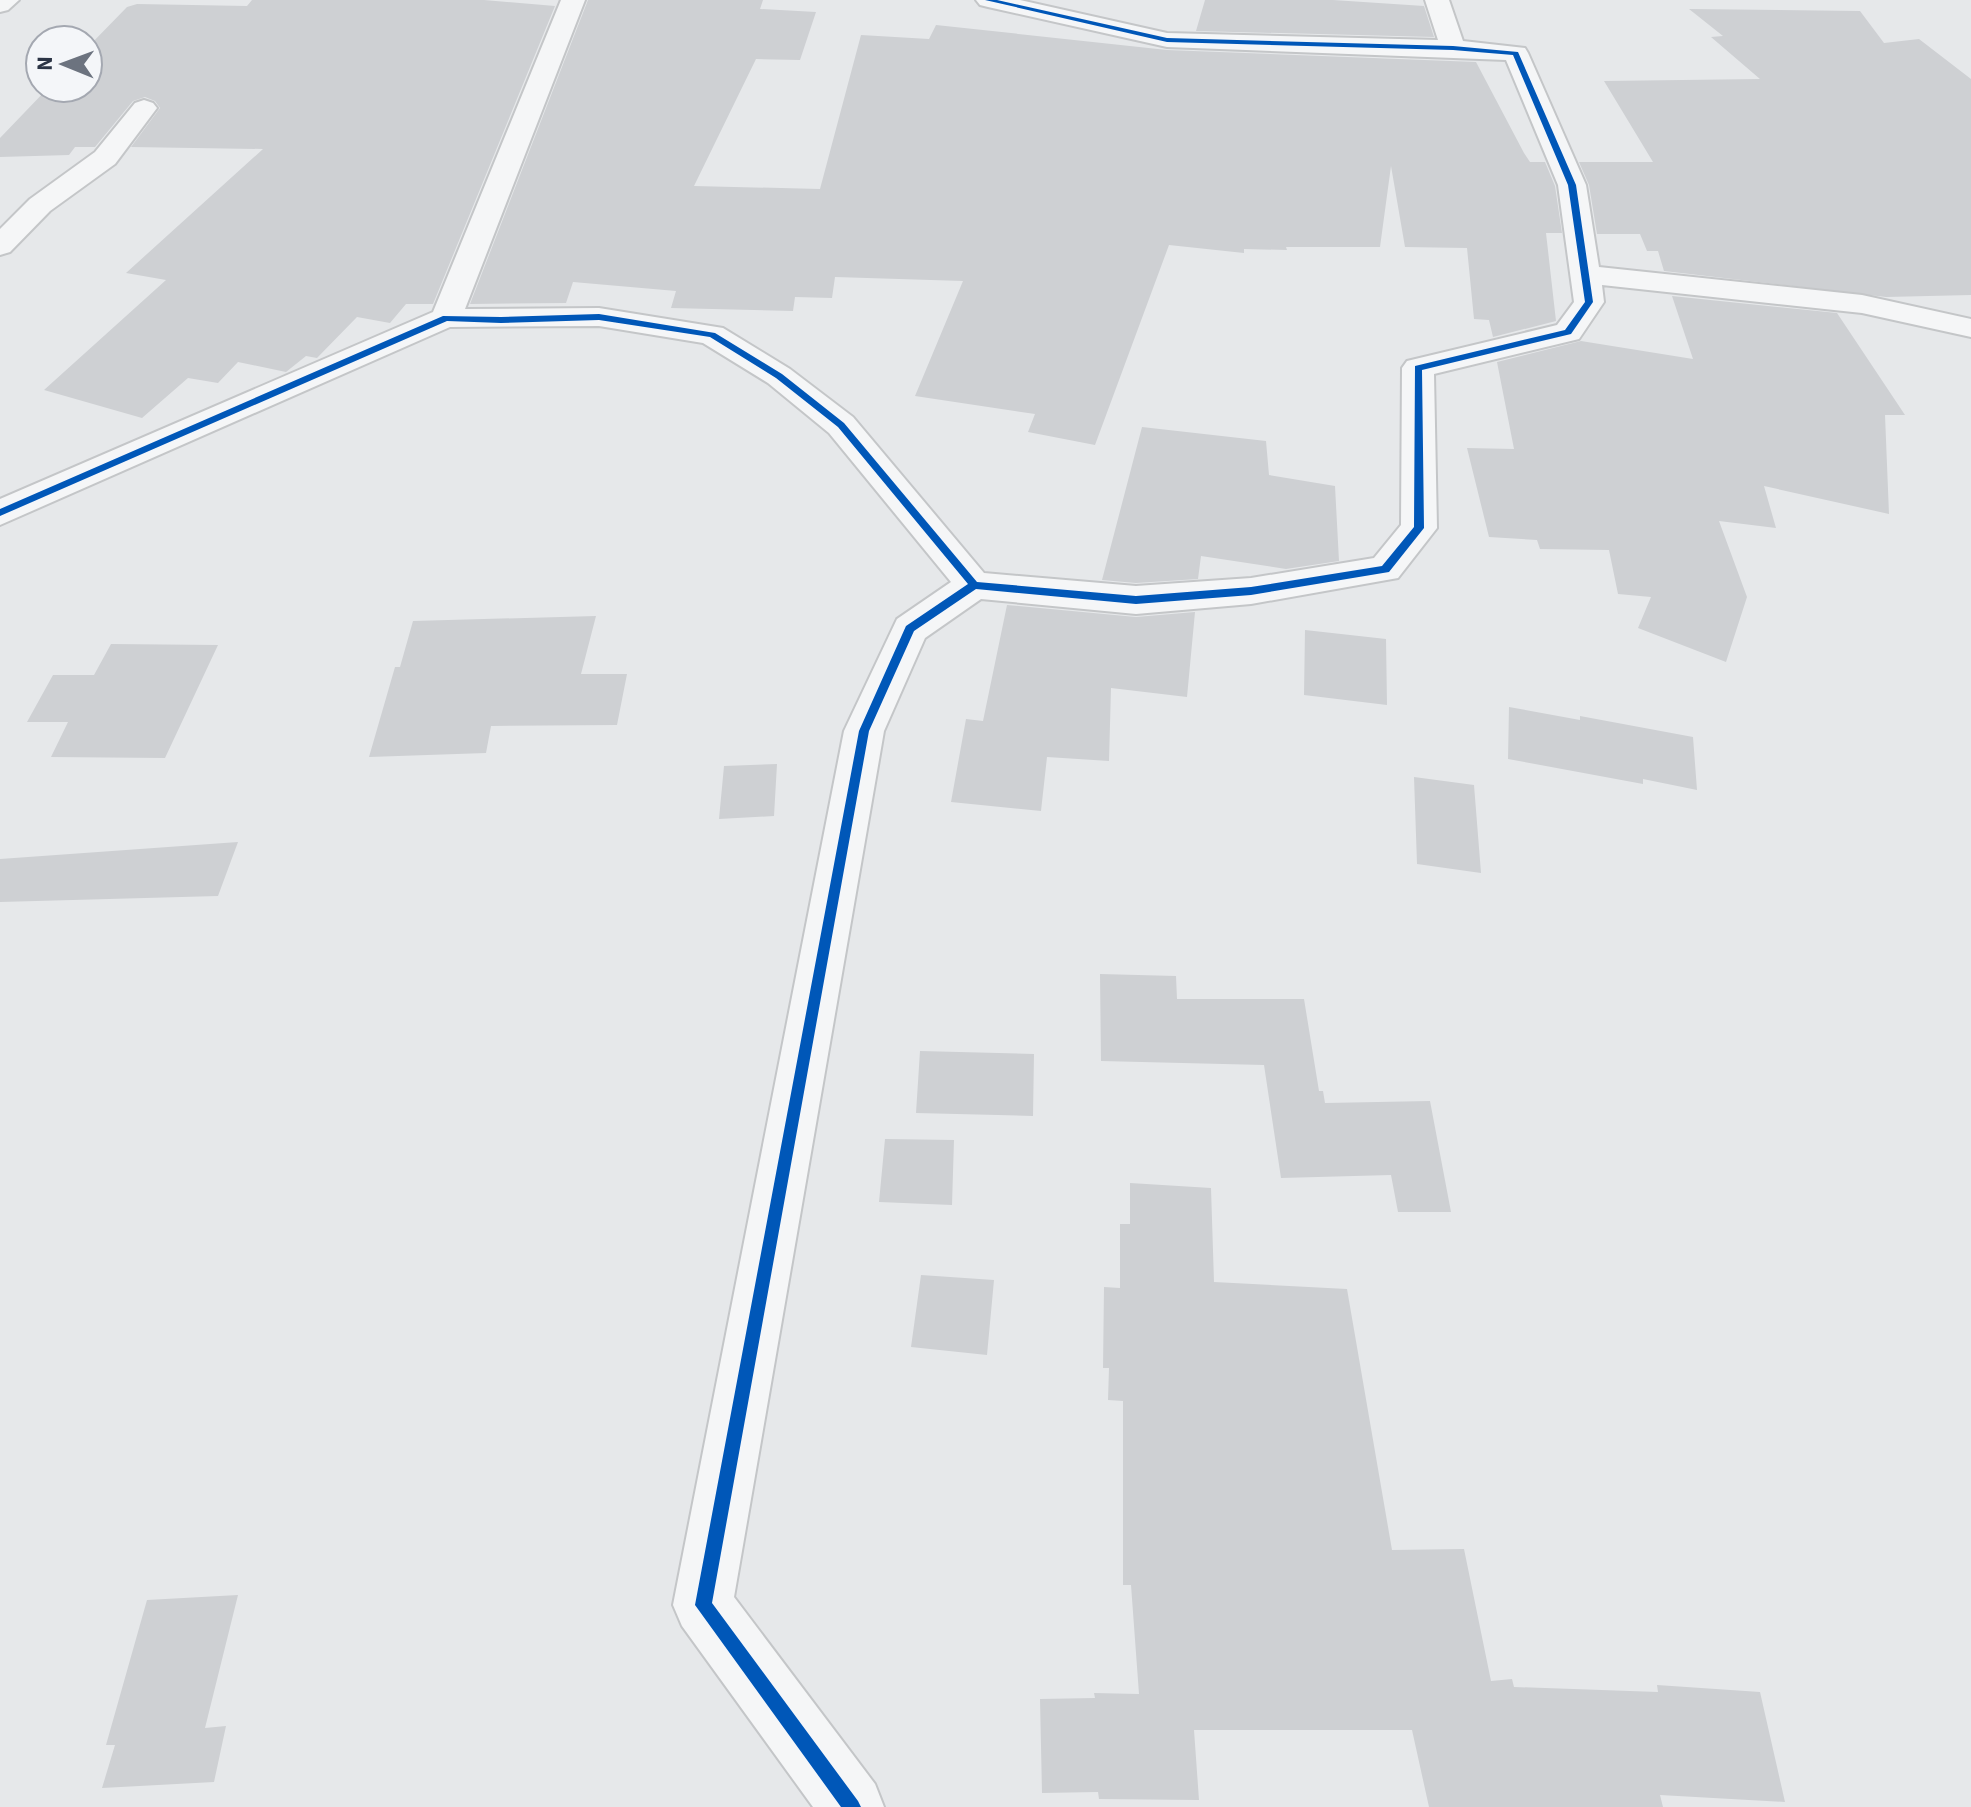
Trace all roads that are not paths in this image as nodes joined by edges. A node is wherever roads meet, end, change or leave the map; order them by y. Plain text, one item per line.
1 (7, 0) edge
2 (573, 0) edge
3 (988, 0) edge
4 (1437, 0) edge
5 (0, 5) edge
6 (1453, 48) junction
7 (144, 108) dead end
8 (0, 246) edge
9 (1587, 275) junction
10 (446, 318) junction
11 (1971, 328) edge
12 (0, 513) edge
13 (974, 585) junction
14 (852, 1807) edge

1 - 5 street
2 - 10 street
3 - 6 street
4 - 6 street
6 - 9 street
7 - 8 street
9 - 11 street
9 - 13 street
10 - 12 street
10 - 13 street
13 - 14 street

